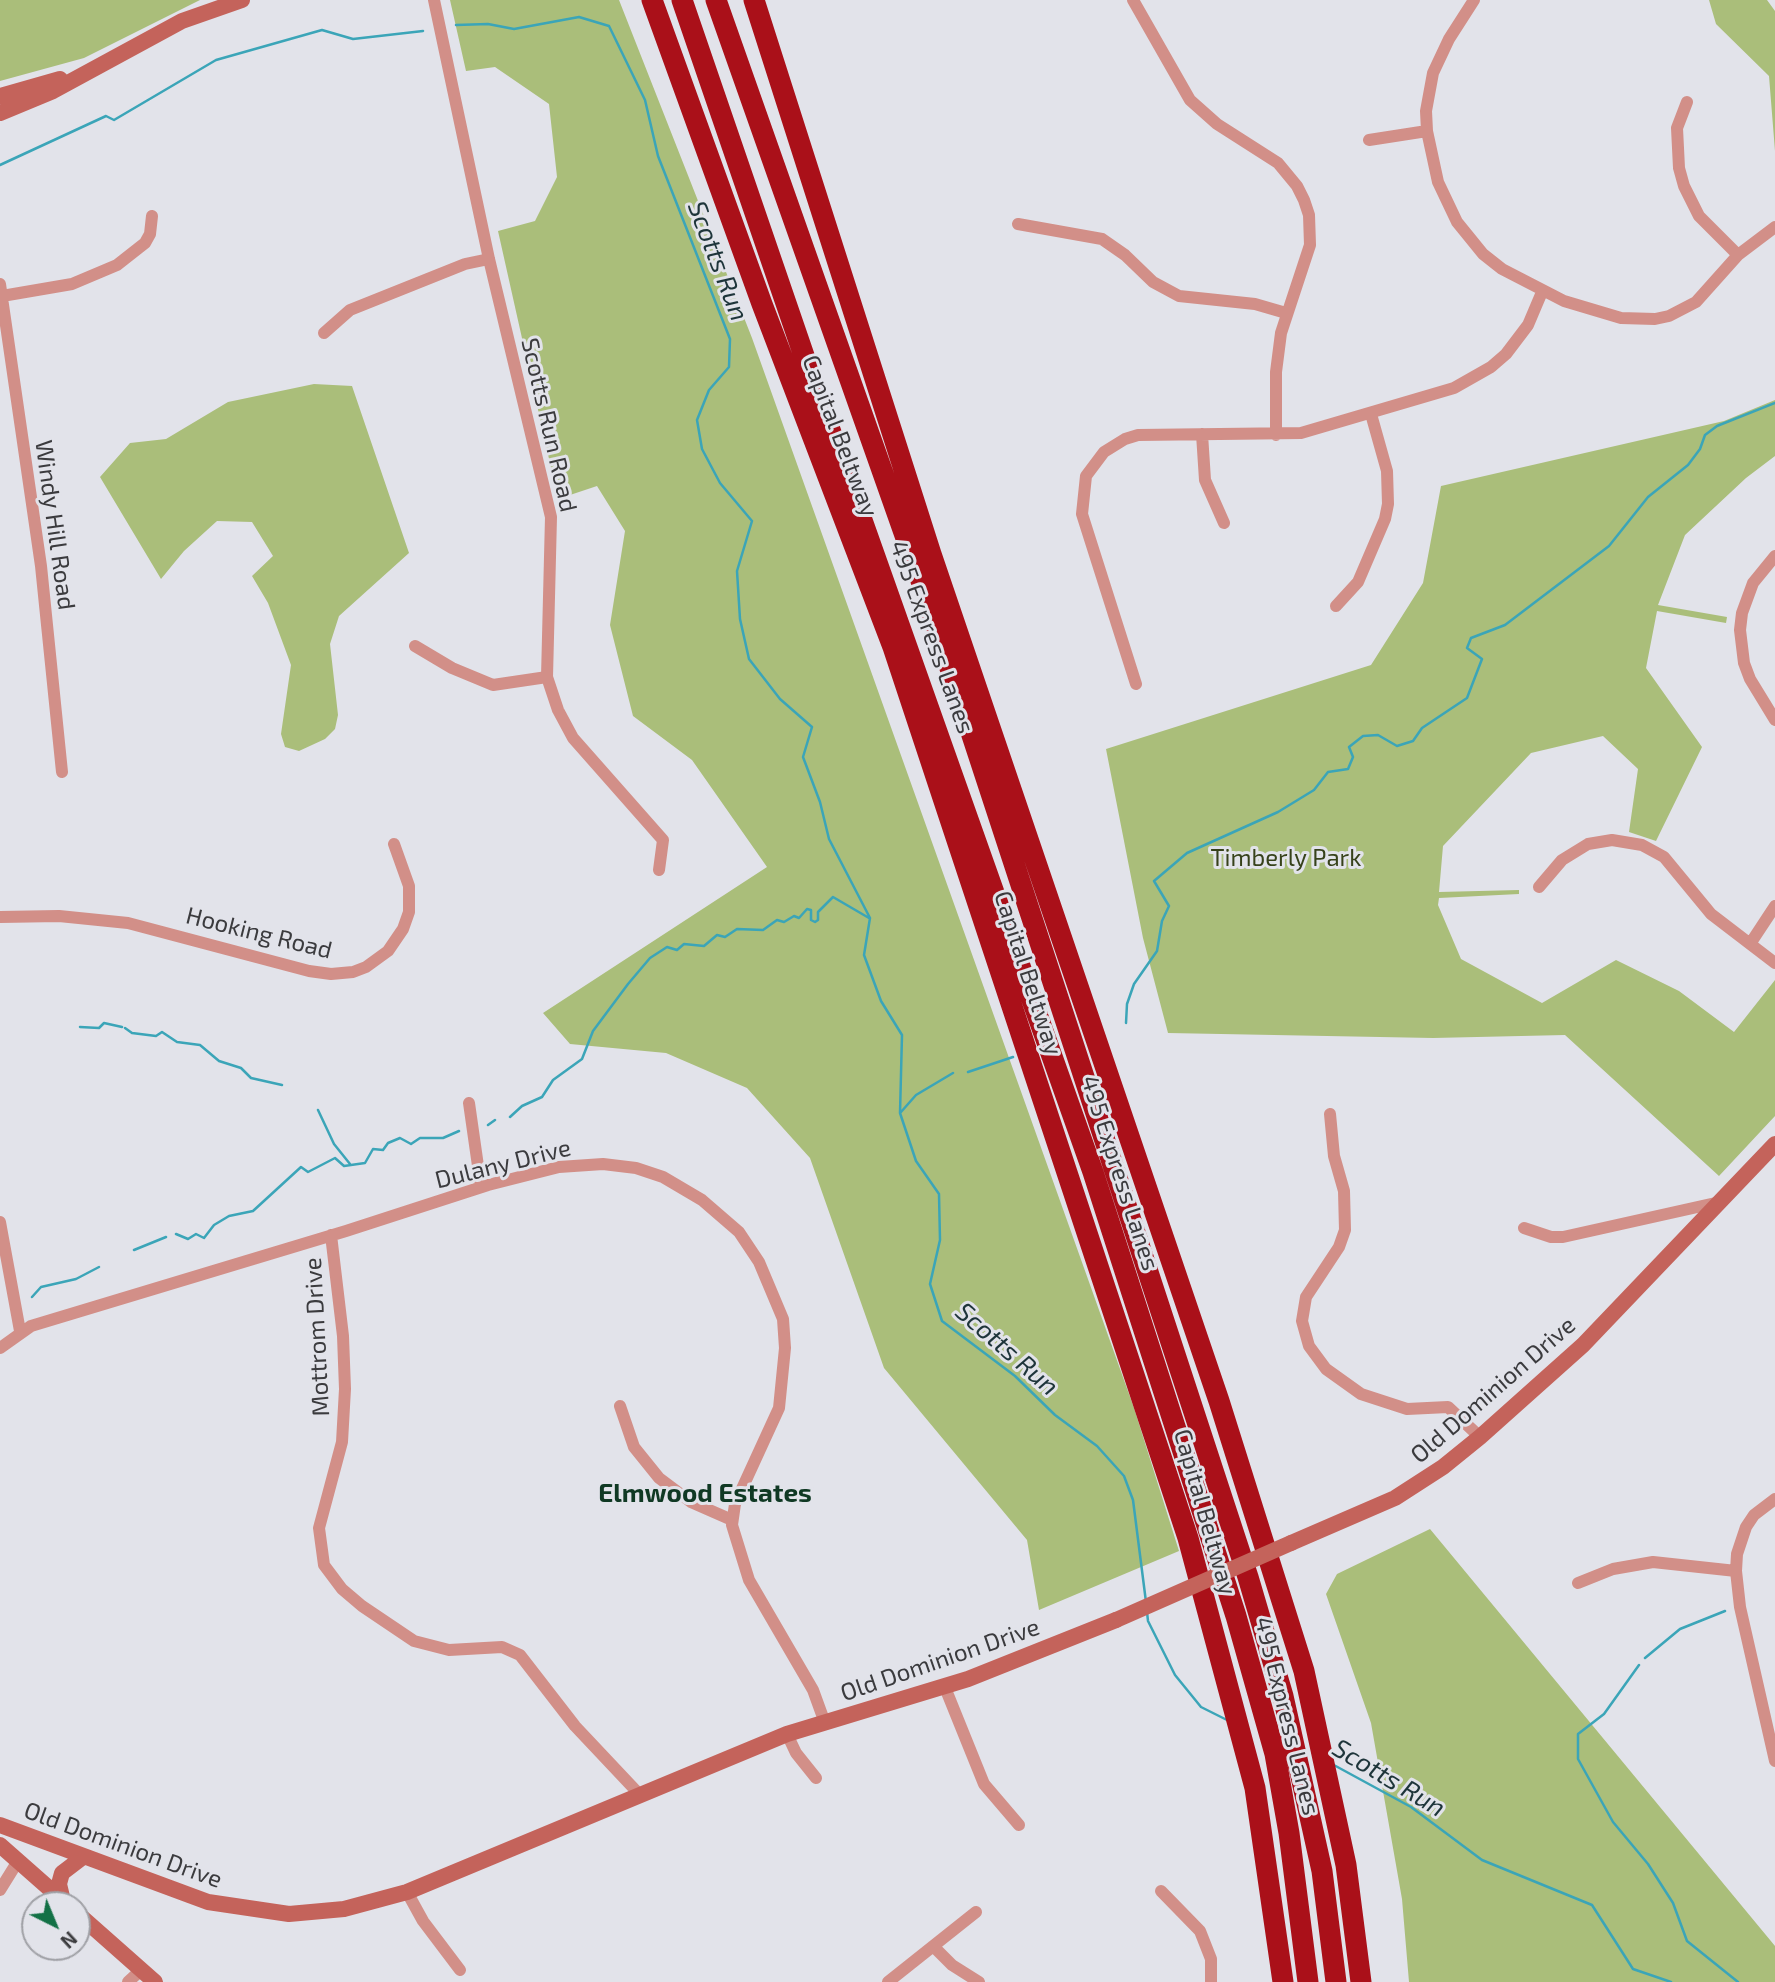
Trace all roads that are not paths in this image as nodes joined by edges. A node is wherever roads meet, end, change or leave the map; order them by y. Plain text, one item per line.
1 (242, 0) edge
2 (434, 0) edge
3 (641, 0) edge
4 (652, 0) edge
5 (682, 0) edge
6 (716, 0) edge
7 (729, 0) edge
8 (754, 0) edge
9 (1133, 0) edge
10 (1475, 0) edge
11 (86, 71) junction
12 (1, 96) edge
13 (1687, 102) dead end
14 (0, 113) edge
15 (1427, 131) junction
16 (762, 132) junction
17 (1368, 140) dead end
18 (708, 158) junction
19 (152, 216) dead end
20 (1018, 224) dead end
21 (1775, 227) edge
22 (1738, 255) junction
23 (489, 258) junction
24 (1, 290) edge
25 (1542, 292) junction
26 (1286, 313) junction
27 (324, 333) dead end
28 (1371, 414) junction
29 (1202, 434) junction
30 (1276, 435) junction
31 (1224, 523) dead end
32 (1775, 556) edge
33 (1336, 606) dead end
34 (415, 646) dead end
35 (547, 677) junction
36 (1136, 684) dead end
37 (1775, 720) edge
38 (62, 772) dead end
39 (394, 844) dead end
40 (659, 870) dead end
41 (1539, 887) dead end
42 (1775, 905) edge
43 (0, 917) edge
44 (1750, 944) junction
45 (1775, 963) edge
46 (469, 1103) dead end
47 (1330, 1114) dead end
48 (1775, 1144) edge
49 (481, 1187) junction
50 (1720, 1202) junction
51 (0, 1222) edge
52 (1524, 1228) dead end
53 (331, 1235) junction
54 (20, 1331) junction
55 (0, 1348) edge
56 (620, 1406) dead end
57 (1480, 1437) junction
58 (1775, 1499) edge
59 (732, 1520) junction
60 (1736, 1571) junction
61 (1578, 1583) dead end
62 (944, 1685) junction
63 (825, 1723) junction
64 (787, 1734) junction
65 (1775, 1761) edge
66 (816, 1778) dead end
67 (640, 1795) junction
68 (0, 1825) edge
69 (1019, 1825) dead end
70 (0, 1845) edge
71 (83, 1857) junction
72 (18, 1861) junction
73 (0, 1890) edge
74 (52, 1891) edge
75 (62, 1891) edge
76 (1161, 1891) dead end
77 (407, 1892) junction
78 (976, 1912) dead end
79 (91, 1925) edge
80 (933, 1946) junction
81 (141, 1970) junction
82 (460, 1970) dead end
83 (128, 1982) edge
84 (155, 1982) edge
85 (888, 1982) edge
86 (979, 1982) edge
87 (1211, 1982) edge
88 (1283, 1982) edge
89 (1308, 1982) edge
90 (1336, 1982) edge
91 (1361, 1982) edge

1 - 11 main road
2 - 23 street, Scotts Run Road
3 - 18 highway
4 - 18 highway, Capital Beltway
5 - 89 highway, 495 Express Lanes
6 - 16 highway, 495 Express Lanes
7 - 16 highway
8 - 91 highway, Capital Beltway
9 - 26 street
10 - 15 street
11 - 12 main road
11 - 14 main road
13 - 22 street
15 - 17 street
15 - 25 street
16 - 90 highway, 495 Express Lanes
18 - 88 highway, Capital Beltway
19 - 24 street
20 - 26 street
21 - 22 street
22 - 25 street
23 - 27 street
23 - 35 street, Scotts Run Road
24 - 38 street, Windy Hill Road
25 - 28 street
26 - 30 street
28 - 30 street
28 - 33 street
29 - 30 street
29 - 31 street
29 - 36 street
32 - 37 street
34 - 35 street
35 - 40 street, Scotts Run Road
39 - 43 street, Hooking Road
41 - 44 street
42 - 44 street
44 - 45 street
46 - 49 street
47 - 57 street
48 - 50 main road, Old Dominion Drive
49 - 53 street, Dulany Drive
49 - 59 street, Dulany Drive
50 - 52 street
50 - 57 main road, Old Dominion Drive
51 - 54 street
53 - 54 street, Dulany Drive
53 - 67 street, Mottrom Drive
54 - 55 street, Dulany Drive
56 - 59 street
57 - 62 main road, Old Dominion Drive, bridge
58 - 60 street
59 - 63 street
60 - 61 street
60 - 65 street
62 - 63 main road, Old Dominion Drive
62 - 69 street
63 - 64 main road, Old Dominion Drive
64 - 66 street
64 - 67 main road, Old Dominion Drive
67 - 77 main road, Old Dominion Drive
68 - 71 main road, Old Dominion Drive
70 - 72 main road
71 - 75 main road
71 - 77 main road, Old Dominion Drive
72 - 73 street
72 - 74 main road
76 - 87 street
77 - 82 street
78 - 80 street
79 - 81 main road
80 - 85 street
80 - 86 street
81 - 83 street
81 - 84 main road

